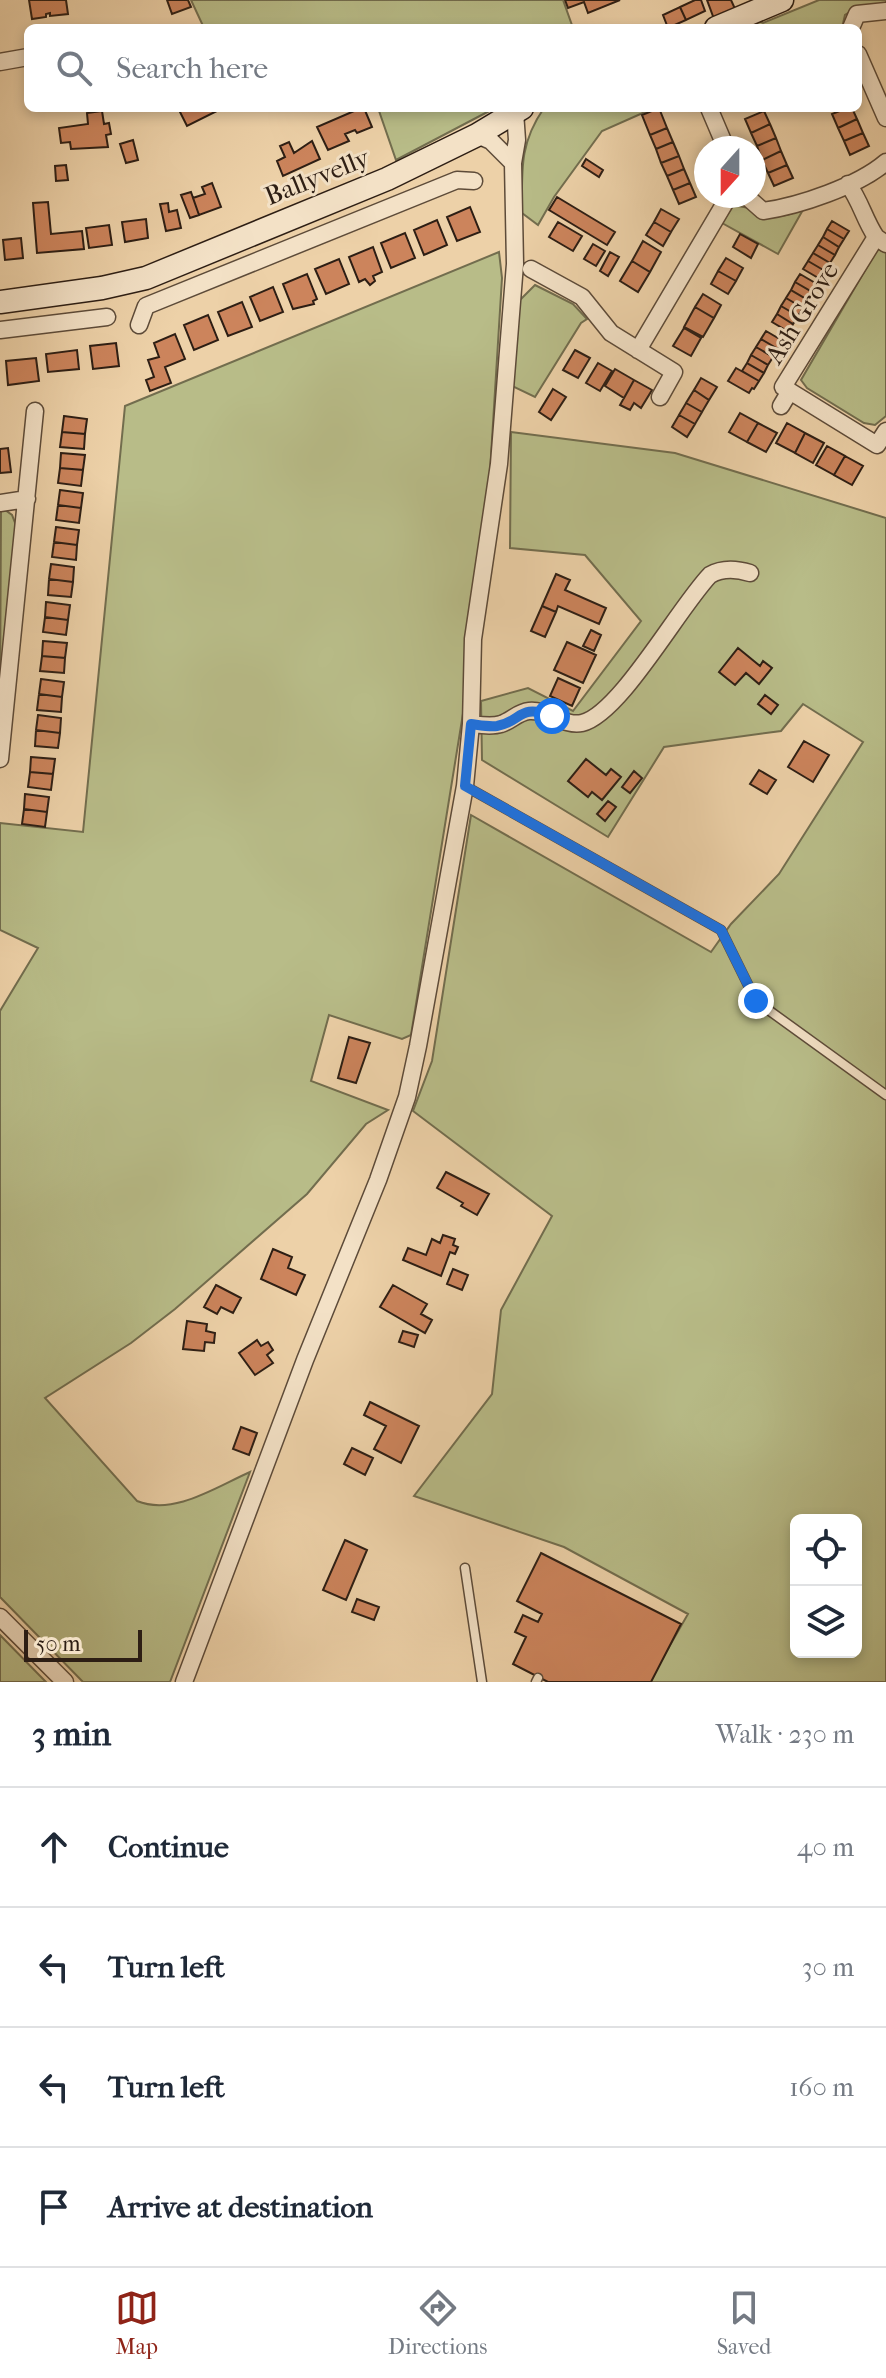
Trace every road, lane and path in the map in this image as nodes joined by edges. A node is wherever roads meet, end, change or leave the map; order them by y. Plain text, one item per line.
1 (782, 0) edge
2 (886, 11) edge
3 (725, 24) edge
4 (853, 24) edge
5 (24, 58) edge
6 (0, 62) edge
7 (862, 63) edge
8 (515, 112) edge
9 (518, 112) edge
10 (711, 112) edge
11 (886, 118) edge
12 (477, 135) junction
13 (721, 136) edge
14 (886, 162) edge
15 (513, 163) junction
16 (474, 181) dead end
17 (848, 184) junction
18 (722, 208) edge
19 (760, 208) edge
20 (283, 221) junction
21 (881, 240) edge
22 (294, 247) junction
23 (531, 269) dead end
24 (0, 302) edge
25 (107, 317) dead end
26 (139, 325) dead end
27 (0, 330) edge
28 (638, 350) junction
29 (790, 391) junction
30 (660, 397) dead end
31 (781, 406) dead end
32 (35, 411) dead end
33 (886, 431) edge
34 (27, 499) junction
35 (0, 503) edge
36 (750, 573) dead end
37 (471, 724) junction
38 (0, 759) edge
39 (465, 786) junction
40 (886, 1095) edge
41 (465, 1568) dead end
42 (0, 1617) edge
43 (65, 1682) edge
44 (184, 1682) edge
45 (482, 1682) edge

1 - 3 street
2 - 4 street
5 - 6 street
7 - 11 street
8 - 12 street, Ballyvelly
9 - 15 street
10 - 13 street
12 - 15 street
12 - 20 street, Ballyvelly
14 - 17 street
15 - 37 street
16 - 22 street
17 - 19 street
17 - 21 street, Ash Grove
18 - 28 street
20 - 22 street
20 - 24 street, Ballyvelly
21 - 29 street, Ash Grove
22 - 26 street
23 - 28 street
25 - 27 street
28 - 30 street
29 - 31 street
29 - 33 street, Ash Grove
32 - 34 street
34 - 35 street
34 - 38 street
36 - 37 street
37 - 39 street
39 - 40 lane
39 - 44 street
41 - 45 lane
42 - 43 street

